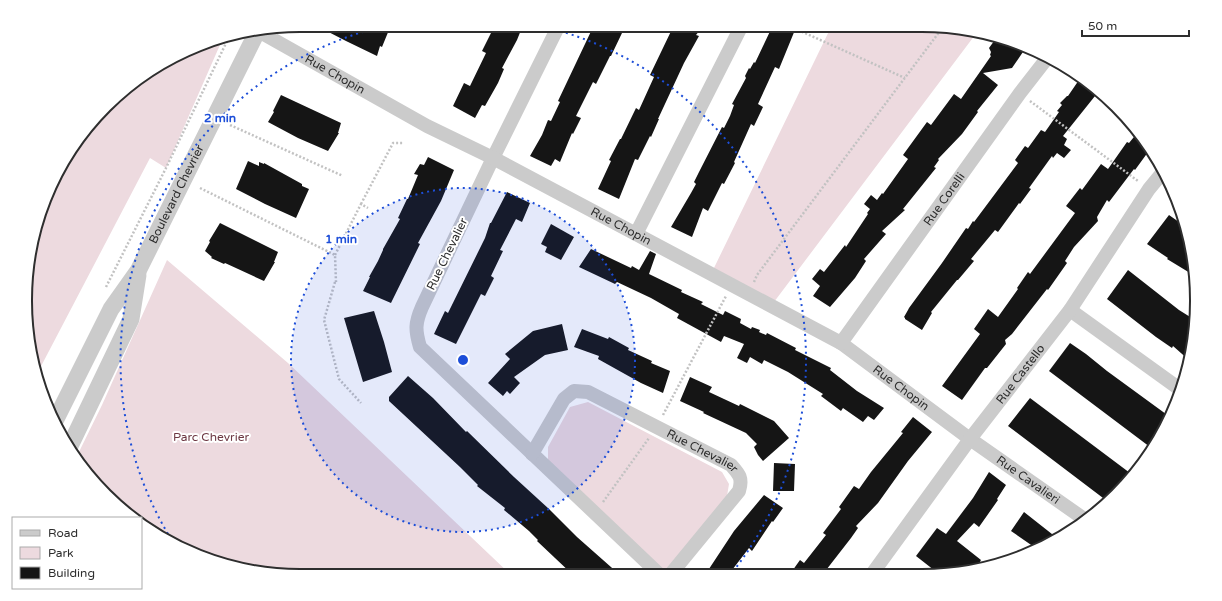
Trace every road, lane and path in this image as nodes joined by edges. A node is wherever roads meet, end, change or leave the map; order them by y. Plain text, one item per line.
1 (556, 32) edge
2 (738, 32) edge
3 (803, 32) edge
4 (938, 33) edge
5 (262, 34) edge
6 (256, 36) edge
7 (226, 42) edge
8 (1044, 62) edge
9 (905, 78) junction
10 (1020, 93) junction
11 (230, 125) dead end
12 (403, 143) dead end
13 (493, 158) junction
14 (343, 176) dead end
15 (1160, 178) edge
16 (200, 188) dead end
17 (1150, 189) junction
18 (361, 204) junction
19 (368, 208) dead end
20 (636, 234) junction
21 (335, 255) junction
22 (138, 271) junction
23 (732, 285) junction
24 (105, 289) dead end
25 (749, 294) junction
26 (1070, 310) junction
27 (841, 342) junction
28 (1176, 387) edge
29 (361, 403) dead end
30 (58, 415) edge
31 (656, 427) junction
32 (970, 439) junction
33 (72, 442) edge
34 (532, 454) junction
35 (595, 513) junction
36 (1081, 517) edge
37 (654, 569) edge
38 (675, 569) edge
39 (880, 569) edge

1 - 13 street, Rue Chevalier
2 - 20 street
3 - 9 path
4 - 9 path
5 - 13 street, Rue Chopin
6 - 22 street, Boulevard Chevrier
7 - 24 path
8 - 10 street, Rue Corelli
9 - 25 path
10 - 17 path
10 - 27 street, Rue Corelli
11 - 14 path
12 - 18 path
13 - 20 street, Rue Chopin
13 - 34 street, Rue Chevalier
15 - 17 street, Rue Castello
16 - 21 path
17 - 26 street, Rue Castello
18 - 19 path
18 - 21 path
20 - 23 street, Rue Chopin
21 - 29 path
22 - 30 street, Boulevard Chevrier
22 - 33 street, Boulevard Chevrier
23 - 25 street, Rue Chopin
23 - 31 path
25 - 27 street, Rue Chopin
26 - 28 street
26 - 32 street, Rue Castello
27 - 32 street, Rue Chopin
31 - 34 street, Rue Chevalier
31 - 35 path
31 - 38 street, Rue Chevalier
32 - 36 street, Rue Cavalieri
32 - 39 street, Rue Castello
34 - 35 street, Rue Chevalier
35 - 37 street, Rue Chevalier

